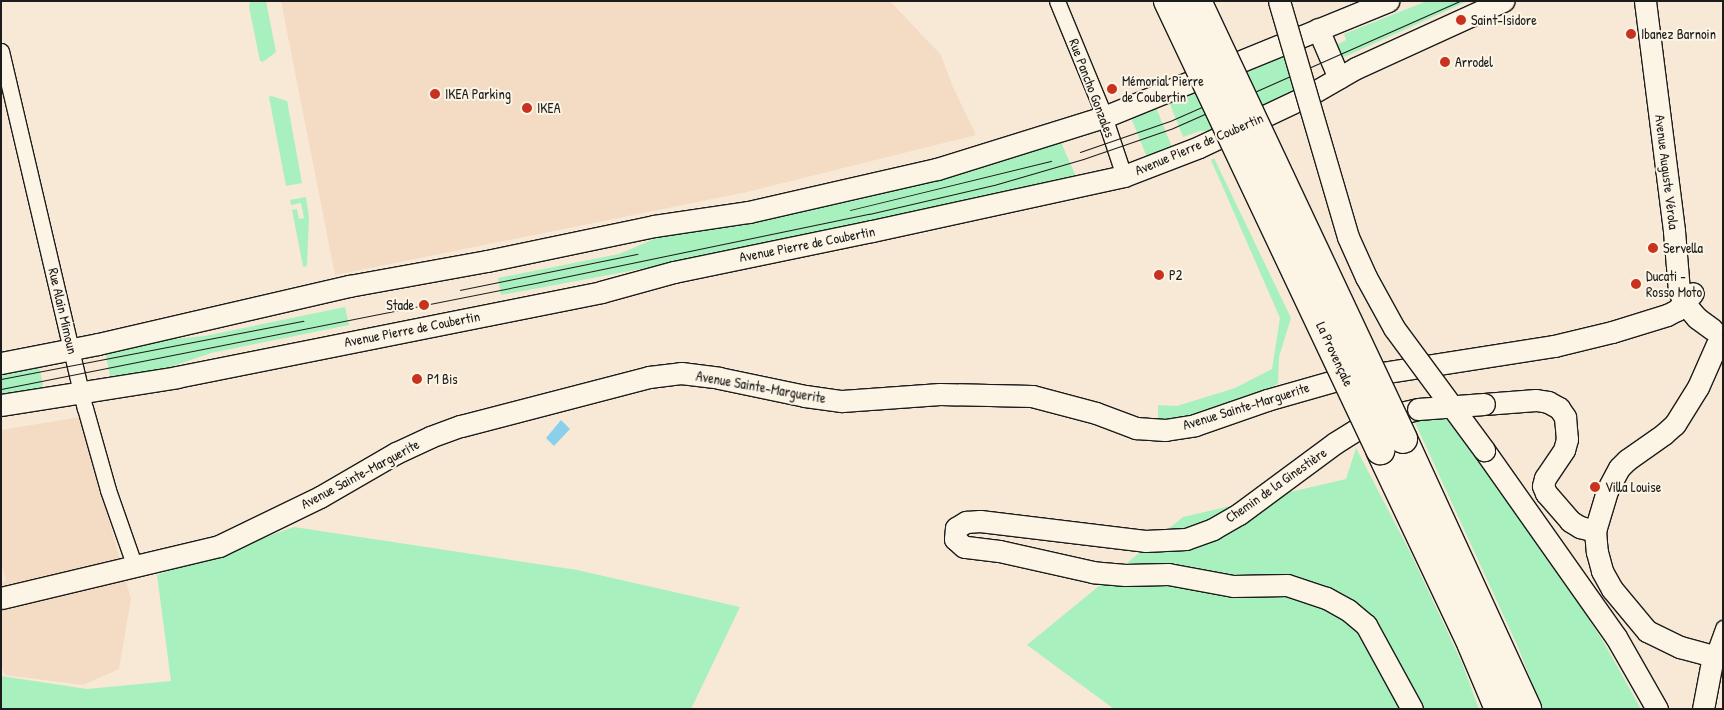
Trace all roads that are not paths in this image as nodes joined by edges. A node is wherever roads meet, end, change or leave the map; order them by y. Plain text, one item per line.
1 (1057, 1) edge
2 (1168, 1) edge
3 (1197, 1) edge
4 (1279, 1) edge
5 (1388, 1) edge
6 (1503, 1) edge
7 (1645, 1) edge
8 (1658, 1) edge
9 (1318, 29) junction
10 (1, 51) edge
11 (1339, 78) junction
12 (1104, 117) junction
13 (1124, 176) junction
14 (1687, 294) junction
15 (1719, 333) edge
16 (72, 349) junction
17 (1, 363) edge
18 (81, 391) junction
19 (1, 405) edge
20 (1392, 444) junction
21 (1596, 531) junction
22 (135, 567) junction
23 (1, 598) edge
24 (1723, 628) edge
25 (1718, 655) edge
26 (1702, 707) edge
27 (1412, 709) edge
28 (1499, 709) edge
29 (1527, 709) edge
30 (1657, 709) edge

1 - 12 street, Rue Pancho Gonzales
2 - 20 highway, La Provençale, bridge
3 - 20 highway, La Provençale, bridge
4 - 30 main road, bridge
5 - 9 main road
6 - 11 main road, Avenue Pierre de Coubertin
7 - 14 main road, Avenue Auguste Vérola
8 - 14 main road, Avenue Auguste Vérola
9 - 11 main road
9 - 12 main road
10 - 16 street, Rue Alain Mimoun
11 - 13 main road, Avenue Pierre de Coubertin
12 - 13 street, Rue Pancho Gonzales
12 - 16 main road
13 - 18 main road, Avenue Pierre de Coubertin
14 - 15 main road
14 - 22 main road, Avenue Sainte-Marguerite
15 - 21 main road
16 - 17 main road
16 - 18 street, Rue Alain Mimoun
18 - 19 main road, Avenue Pierre de Coubertin
18 - 22 street, Rue Alain Mimoun
20 - 28 highway, La Provençale
20 - 29 highway, La Provençale
21 - 25 main road
21 - 27 main road, Chemin de la Ginestière, bridge
22 - 23 main road, Avenue Sainte-Marguerite
24 - 25 street
25 - 26 main road

